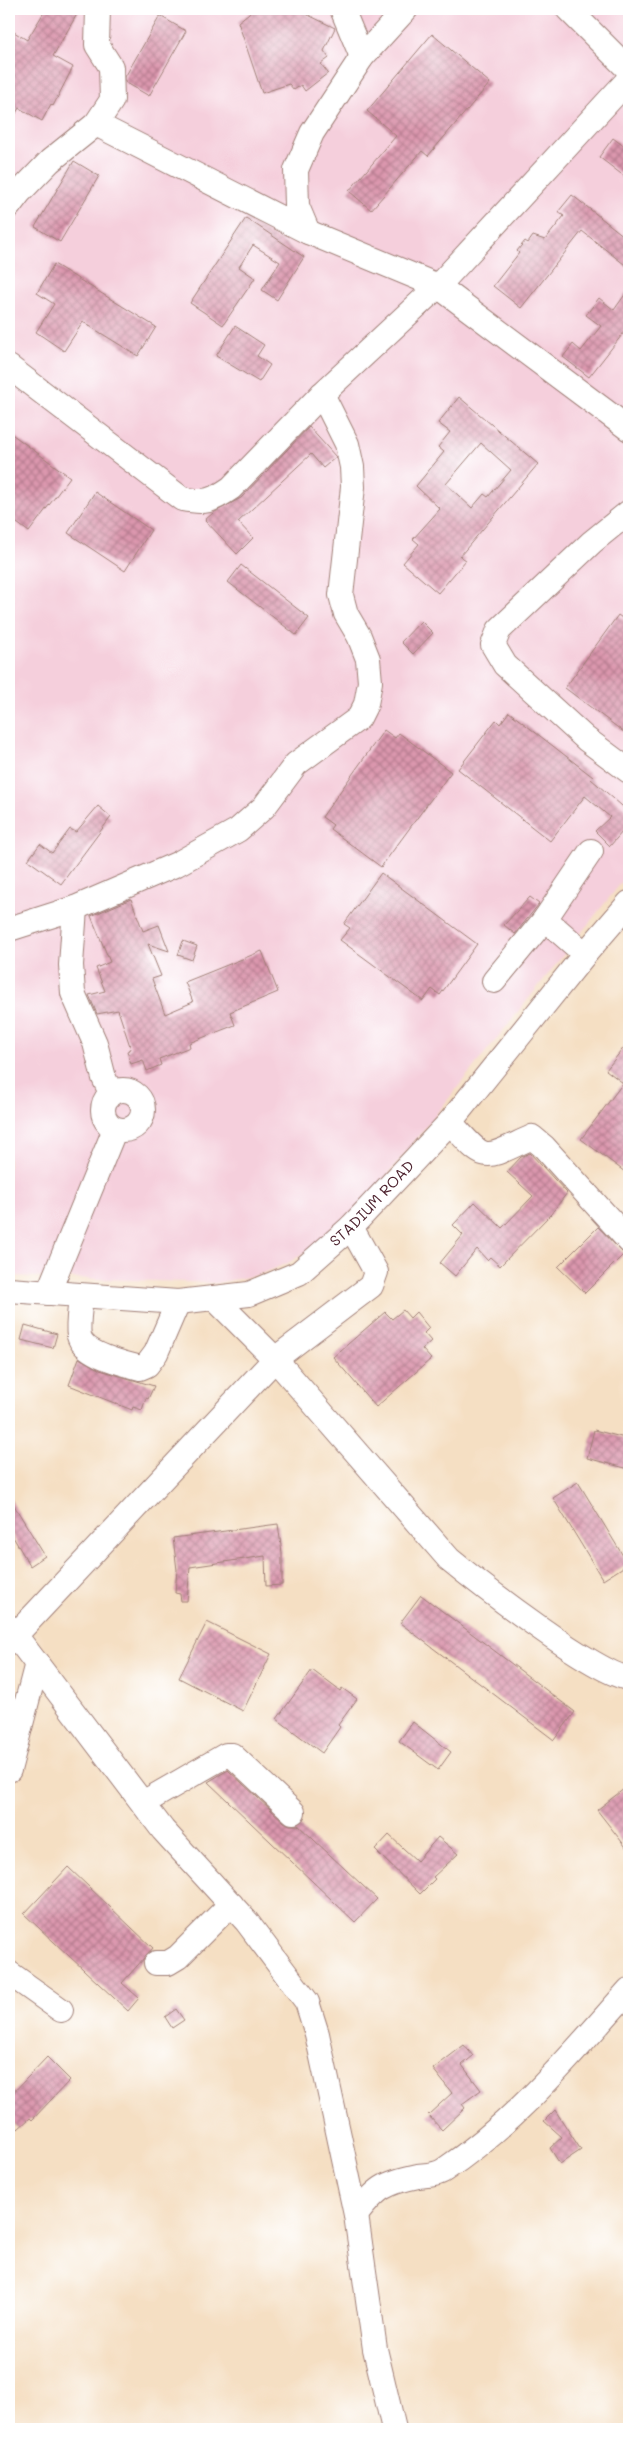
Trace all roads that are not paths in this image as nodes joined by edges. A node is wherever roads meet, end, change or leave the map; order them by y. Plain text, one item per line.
1 (98, 9) edge
2 (342, 9) edge
3 (406, 9) edge
4 (568, 9) edge
5 (362, 57) junction
6 (629, 70) edge
7 (629, 79) edge
8 (96, 124) junction
9 (9, 206) edge
10 (308, 232) junction
11 (438, 286) junction
12 (9, 367) edge
13 (322, 394) junction
14 (629, 429) edge
15 (629, 512) edge
16 (629, 771) edge
17 (591, 851) dead end
18 (629, 903) edge
19 (75, 908) junction
20 (545, 919) junction
21 (9, 929) edge
22 (585, 954) junction
23 (494, 981) dead end
24 (111, 1093) junction
25 (450, 1122) junction
26 (115, 1128) junction
27 (351, 1227) junction
28 (629, 1241) edge
29 (9, 1290) edge
30 (48, 1293) junction
31 (81, 1297) junction
32 (214, 1298) junction
33 (178, 1302) junction
34 (275, 1359) junction
35 (11, 1634) edge
36 (38, 1663) junction
37 (629, 1678) edge
38 (9, 1770) edge
39 (143, 1803) junction
40 (292, 1812) dead end
41 (231, 1904) junction
42 (156, 1963) dead end
43 (9, 1973) edge
44 (629, 1990) edge
45 (60, 2010) dead end
46 (356, 2215) junction
47 (394, 2429) edge

1 - 8 street
2 - 5 street
3 - 5 street
4 - 6 street
5 - 10 street
7 - 11 street
8 - 9 street
8 - 10 street
10 - 11 street
11 - 13 street
11 - 14 street
12 - 13 street
13 - 19 street
15 - 16 street
17 - 20 street
18 - 22 street, STADIUM ROAD
19 - 21 street
19 - 24 street
20 - 22 street
20 - 23 street
22 - 25 street, STADIUM ROAD
24 - 26 street
24 - 26 street
25 - 27 street, STADIUM ROAD
25 - 28 street
26 - 30 street
27 - 32 street, STADIUM ROAD
27 - 34 street
29 - 30 street, STADIUM ROAD
30 - 31 street, STADIUM ROAD
31 - 33 street, STADIUM ROAD
31 - 33 street
32 - 33 street, STADIUM ROAD
32 - 34 street
34 - 35 street
34 - 37 street
35 - 36 street
36 - 38 street
36 - 39 street
39 - 40 street
39 - 41 street
41 - 42 street
41 - 46 street
43 - 45 street
44 - 46 street
46 - 47 street

